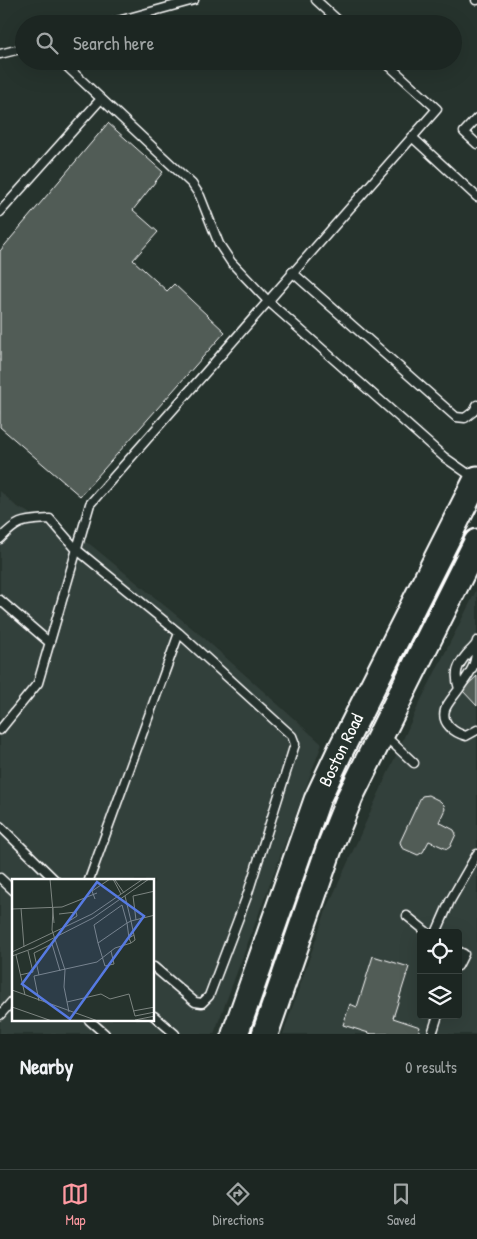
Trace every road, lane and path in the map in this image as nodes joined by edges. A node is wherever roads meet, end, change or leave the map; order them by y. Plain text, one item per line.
1 (194, 0) edge
2 (316, 0) edge
3 (140, 15) edge
4 (332, 15) edge
5 (15, 50) edge
6 (0, 54) edge
7 (70, 70) edge
8 (394, 70) edge
9 (101, 99) junction
10 (477, 118) edge
11 (412, 138) junction
12 (477, 144) edge
13 (477, 197) edge
14 (0, 212) edge
15 (292, 272) junction
16 (268, 301) junction
17 (477, 405) edge
18 (477, 480) edge
19 (0, 539) edge
20 (477, 542) edge
21 (76, 549) junction
22 (0, 600) edge
23 (179, 633) junction
24 (477, 641) edge
25 (50, 643) junction
26 (476, 645) edge
27 (458, 689) junction
28 (0, 730) edge
29 (477, 730) edge
30 (381, 732) junction
31 (414, 763) dead end
32 (0, 826) edge
33 (477, 854) edge
34 (0, 878) edge
35 (54, 879) edge
36 (89, 879) edge
37 (12, 889) edge
38 (407, 916) dead end
39 (423, 929) edge
40 (438, 929) edge
41 (155, 968) edge
42 (12, 1002) edge
43 (0, 1015) edge
44 (155, 1017) edge
45 (437, 1019) edge
46 (92, 1022) edge
47 (105, 1034) edge
48 (175, 1034) edge
49 (235, 1034) edge
50 (265, 1034) edge
51 (432, 1034) edge

1 - 3 lane
2 - 4 lane
5 - 6 lane
7 - 9 lane
8 - 11 lane
9 - 14 lane
9 - 16 lane
10 - 12 lane
11 - 13 lane
11 - 15 lane
15 - 16 lane
15 - 17 lane
16 - 18 lane
16 - 21 lane
18 - 49 main road, Boston Road
19 - 21 lane
20 - 30 main road, Boston Road
21 - 23 lane
21 - 25 lane
22 - 25 lane
23 - 36 lane
23 - 41 lane
24 - 26 lane
25 - 28 lane
26 - 27 lane
26 - 27 lane
27 - 29 lane
30 - 31 lane
30 - 50 main road, Boston Road
32 - 35 lane
33 - 40 lane
34 - 37 lane
38 - 39 lane
42 - 43 lane
44 - 48 lane
45 - 51 lane
46 - 47 lane

